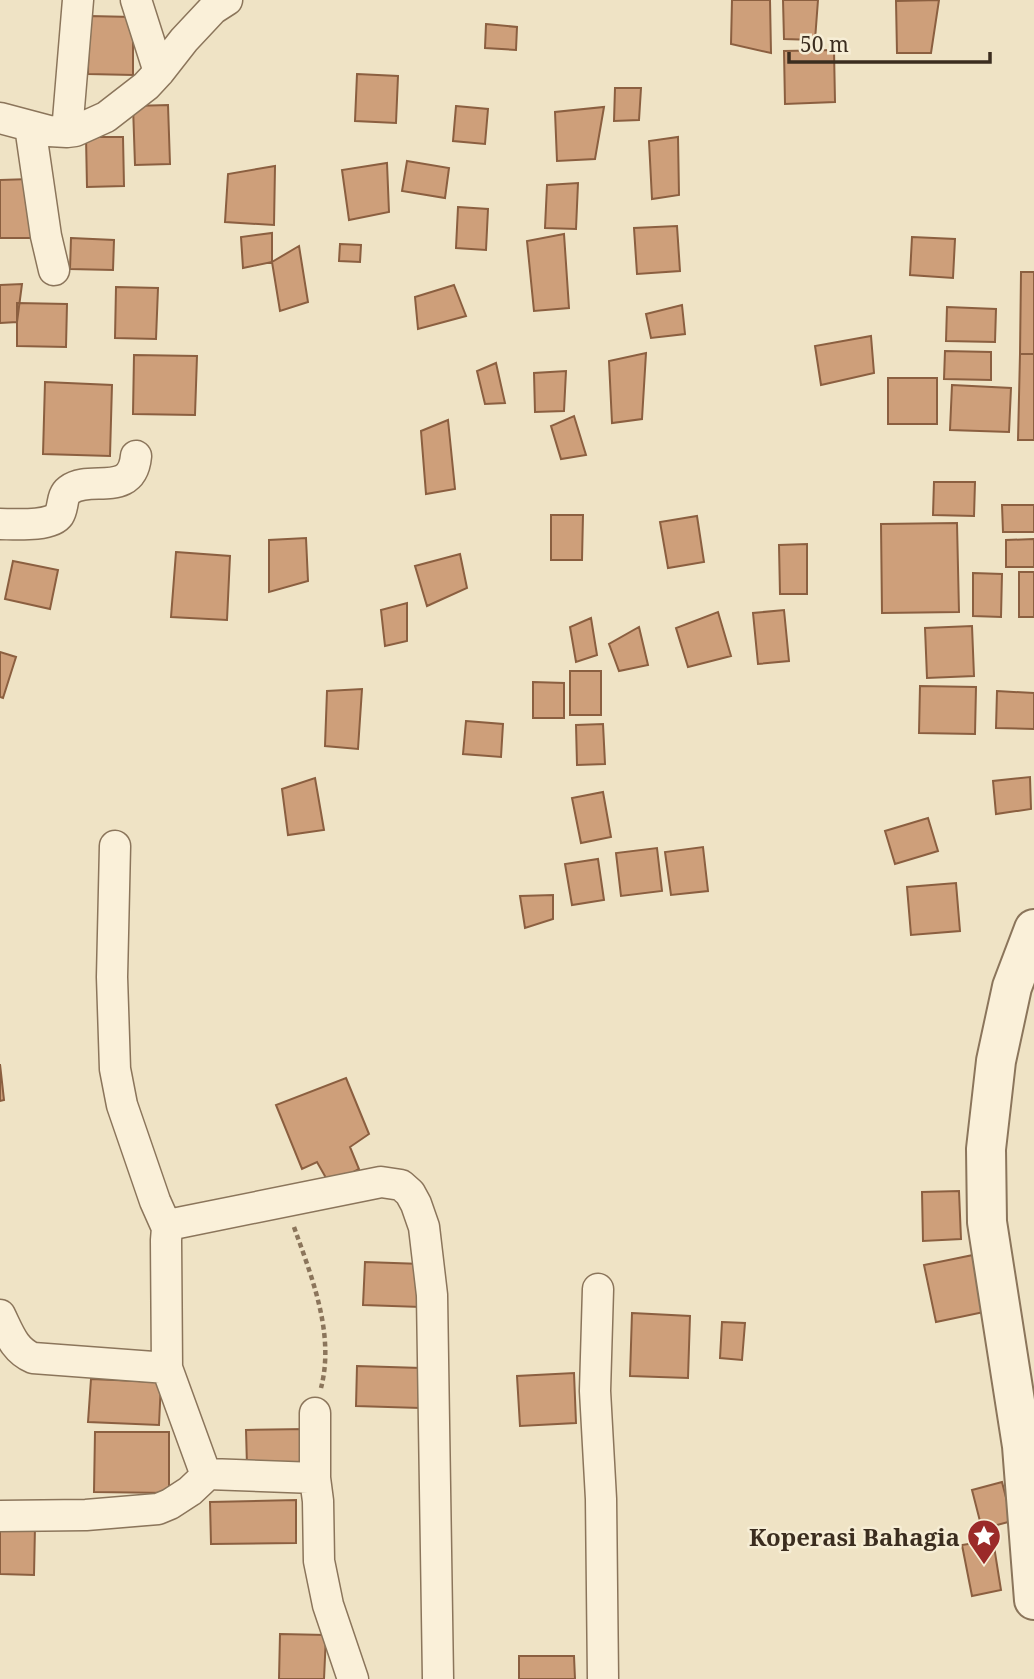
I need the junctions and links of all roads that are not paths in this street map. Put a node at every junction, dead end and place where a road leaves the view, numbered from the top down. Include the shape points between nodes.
1 (78, 0) edge
2 (136, 0) edge
3 (227, 0) edge
4 (159, 72) junction
5 (0, 118) edge
6 (30, 127) junction
7 (67, 132) junction
8 (54, 270) dead end
9 (136, 456) dead end
10 (0, 524) edge
11 (114, 846) dead end
12 (1034, 929) edge
13 (167, 1228) junction
14 (598, 1289) dead end
15 (0, 1315) edge
16 (167, 1368) junction
17 (315, 1413) road end
18 (208, 1474) junction
19 (315, 1478) junction
20 (0, 1516) edge
21 (1034, 1600) edge
22 (353, 1679) edge
23 (438, 1679) edge
24 (603, 1679) edge

1 - 7 street
2 - 4 street
3 - 4 street via 213,9
4 - 7 street via 106,117
5 - 6 street
6 - 7 street
6 - 8 street
9 - 10 street via 126,478 68,491 55,519
11 - 13 street via 115,1069 122,1105
12 - 21 street via 1012,987 996,1061 986,1194 1022,1446
13 - 16 street
13 - 23 street via 381,1182 401,1185 410,1193 424,1227 432,1295
14 - 24 street
15 - 16 street via 15,1344 33,1358
16 - 18 street
17 - 19 street
18 - 19 street
18 - 20 street via 190,1491 158,1509
19 - 22 street via 319,1561 328,1605

